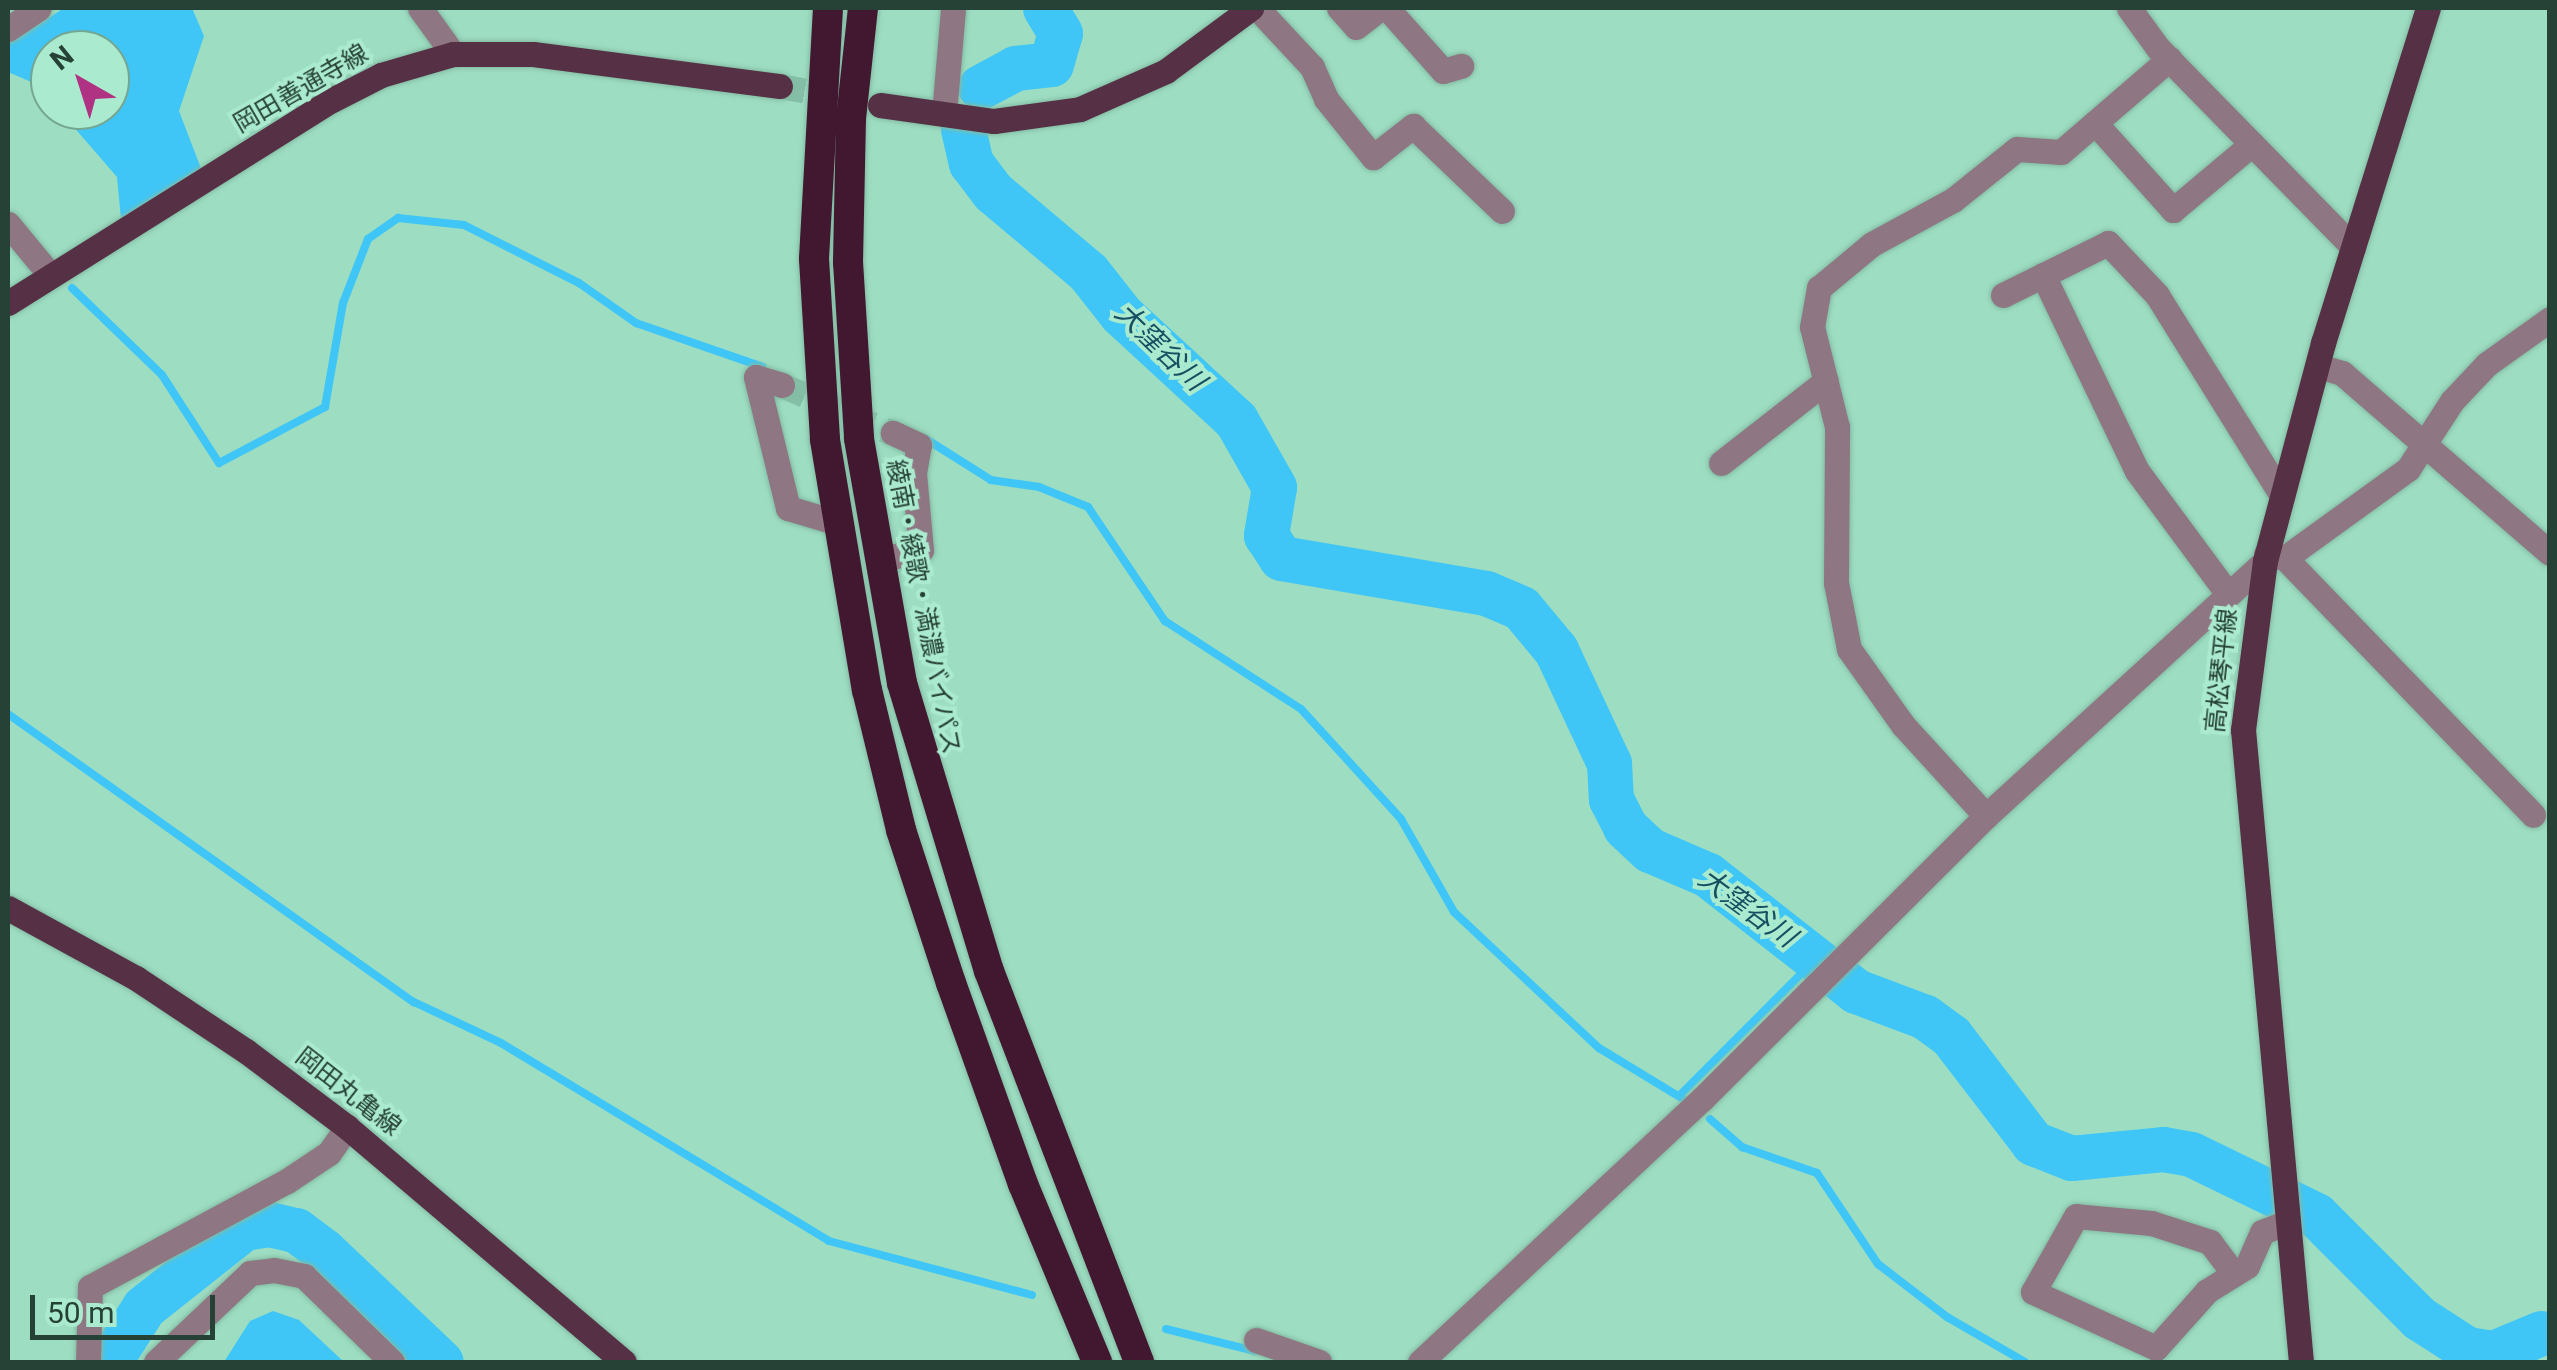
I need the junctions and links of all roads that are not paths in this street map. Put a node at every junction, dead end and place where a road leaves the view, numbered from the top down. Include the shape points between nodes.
1 (39, 8) edge
2 (420, 8) edge
3 (828, 8) edge
4 (863, 8) edge
5 (952, 8) edge
6 (1254, 8) edge
7 (1339, 8) edge
8 (1383, 8) edge
9 (2129, 8) edge
10 (2428, 8) edge
11 (8, 28) edge
12 (453, 54) junction
13 (2169, 59) junction
14 (1460, 66) dead end
15 (780, 86) tunnel mouth
16 (880, 105) dead end
17 (944, 114) junction
18 (2095, 123) junction
19 (2252, 144) junction
20 (1502, 212) dead end
21 (8, 224) edge
22 (2354, 248) junction
23 (2043, 275) junction
24 (51, 276) junction
25 (2003, 294) dead end
26 (8, 303) edge
27 (2550, 320) edge
28 (2318, 366) junction
29 (1826, 381) junction
30 (782, 385) dead end
31 (893, 434) tunnel mouth
32 (2424, 440) junction
33 (1722, 464) dead end
34 (2282, 496) junction
35 (835, 522) junction
36 (2550, 553) edge
37 (2272, 558) junction
38 (879, 560) junction
39 (2228, 594) junction
40 (2533, 815) dead end
41 (1986, 816) junction
42 (8, 908) edge
43 (347, 1127) junction
44 (2284, 1218) junction
45 (2234, 1274) junction
46 (202, 1321) junction
47 (1256, 1340) dead end
48 (88, 1362) edge
49 (156, 1362) edge
50 (184, 1362) edge
51 (392, 1362) edge
52 (624, 1362) edge
53 (1097, 1362) edge
54 (1139, 1362) edge
55 (1319, 1362) edge
56 (1420, 1362) edge
57 (2301, 1362) edge

1 - 11 street
2 - 12 street
3 - 35 highway via 814,259
4 - 38 highway, 綾南・綾歌・満濃バイパス via 851,118 848,262 859,439
5 - 17 street
6 - 17 main road via 1120,95 994,122
6 - 20 street via 1312,68 1326,99 1373,158 1413,126
7 - 8 street via 1356,27
8 - 14 street via 1443,71
9 - 13 street
10 - 22 main road, 高松琴平線
12 - 15 main road, 岡田善通寺線 via 533,54
12 - 24 main road, 岡田善通寺線 via 381,75 332,100
13 - 18 street
13 - 19 street
16 - 17 main road
18 - 19 street via 2173,210
18 - 29 street via 2062,152 2017,150 1953,200 1872,244 1820,288 1812,327
19 - 22 street
21 - 24 street
22 - 28 main road, 高松琴平線
23 - 25 street
23 - 34 street via 2108,243 2157,296
23 - 39 street via 2137,471
24 - 26 main road, 岡田善通寺線
27 - 32 street via 2487,364
28 - 32 street via 2342,373
28 - 34 main road, 高松琴平線
29 - 33 street
29 - 41 street via 1837,427 1836,584 1850,649 1904,725
30 - 35 street via 756,377 788,508
31 - 38 street via 919,444 914,473 921,550
32 - 36 street
32 - 37 street via 2408,469
34 - 37 main road, 高松琴平線
35 - 53 highway via 901,830 1022,1184
37 - 39 street
37 - 40 street
37 - 44 main road, 高松琴平線 via 2243,730
38 - 54 highway, 綾南・綾歌・満濃バイパス via 936,813 1059,1163
39 - 41 street
41 - 56 street via 1702,1099
42 - 43 main road, 岡田丸亀線 via 136,978
43 - 48 street via 329,1154 287,1181 90,1287
43 - 52 main road, 岡田丸亀線
44 - 45 street via 2262,1232 2247,1266
44 - 57 main road, 高松琴平線
45 - 45 street via 2207,1290 2156,1348 2033,1292 2076,1216 2151,1222 2210,1242
46 - 49 street
46 - 50 street via 204,1330
46 - 51 street via 250,1273 304,1276
47 - 55 street

